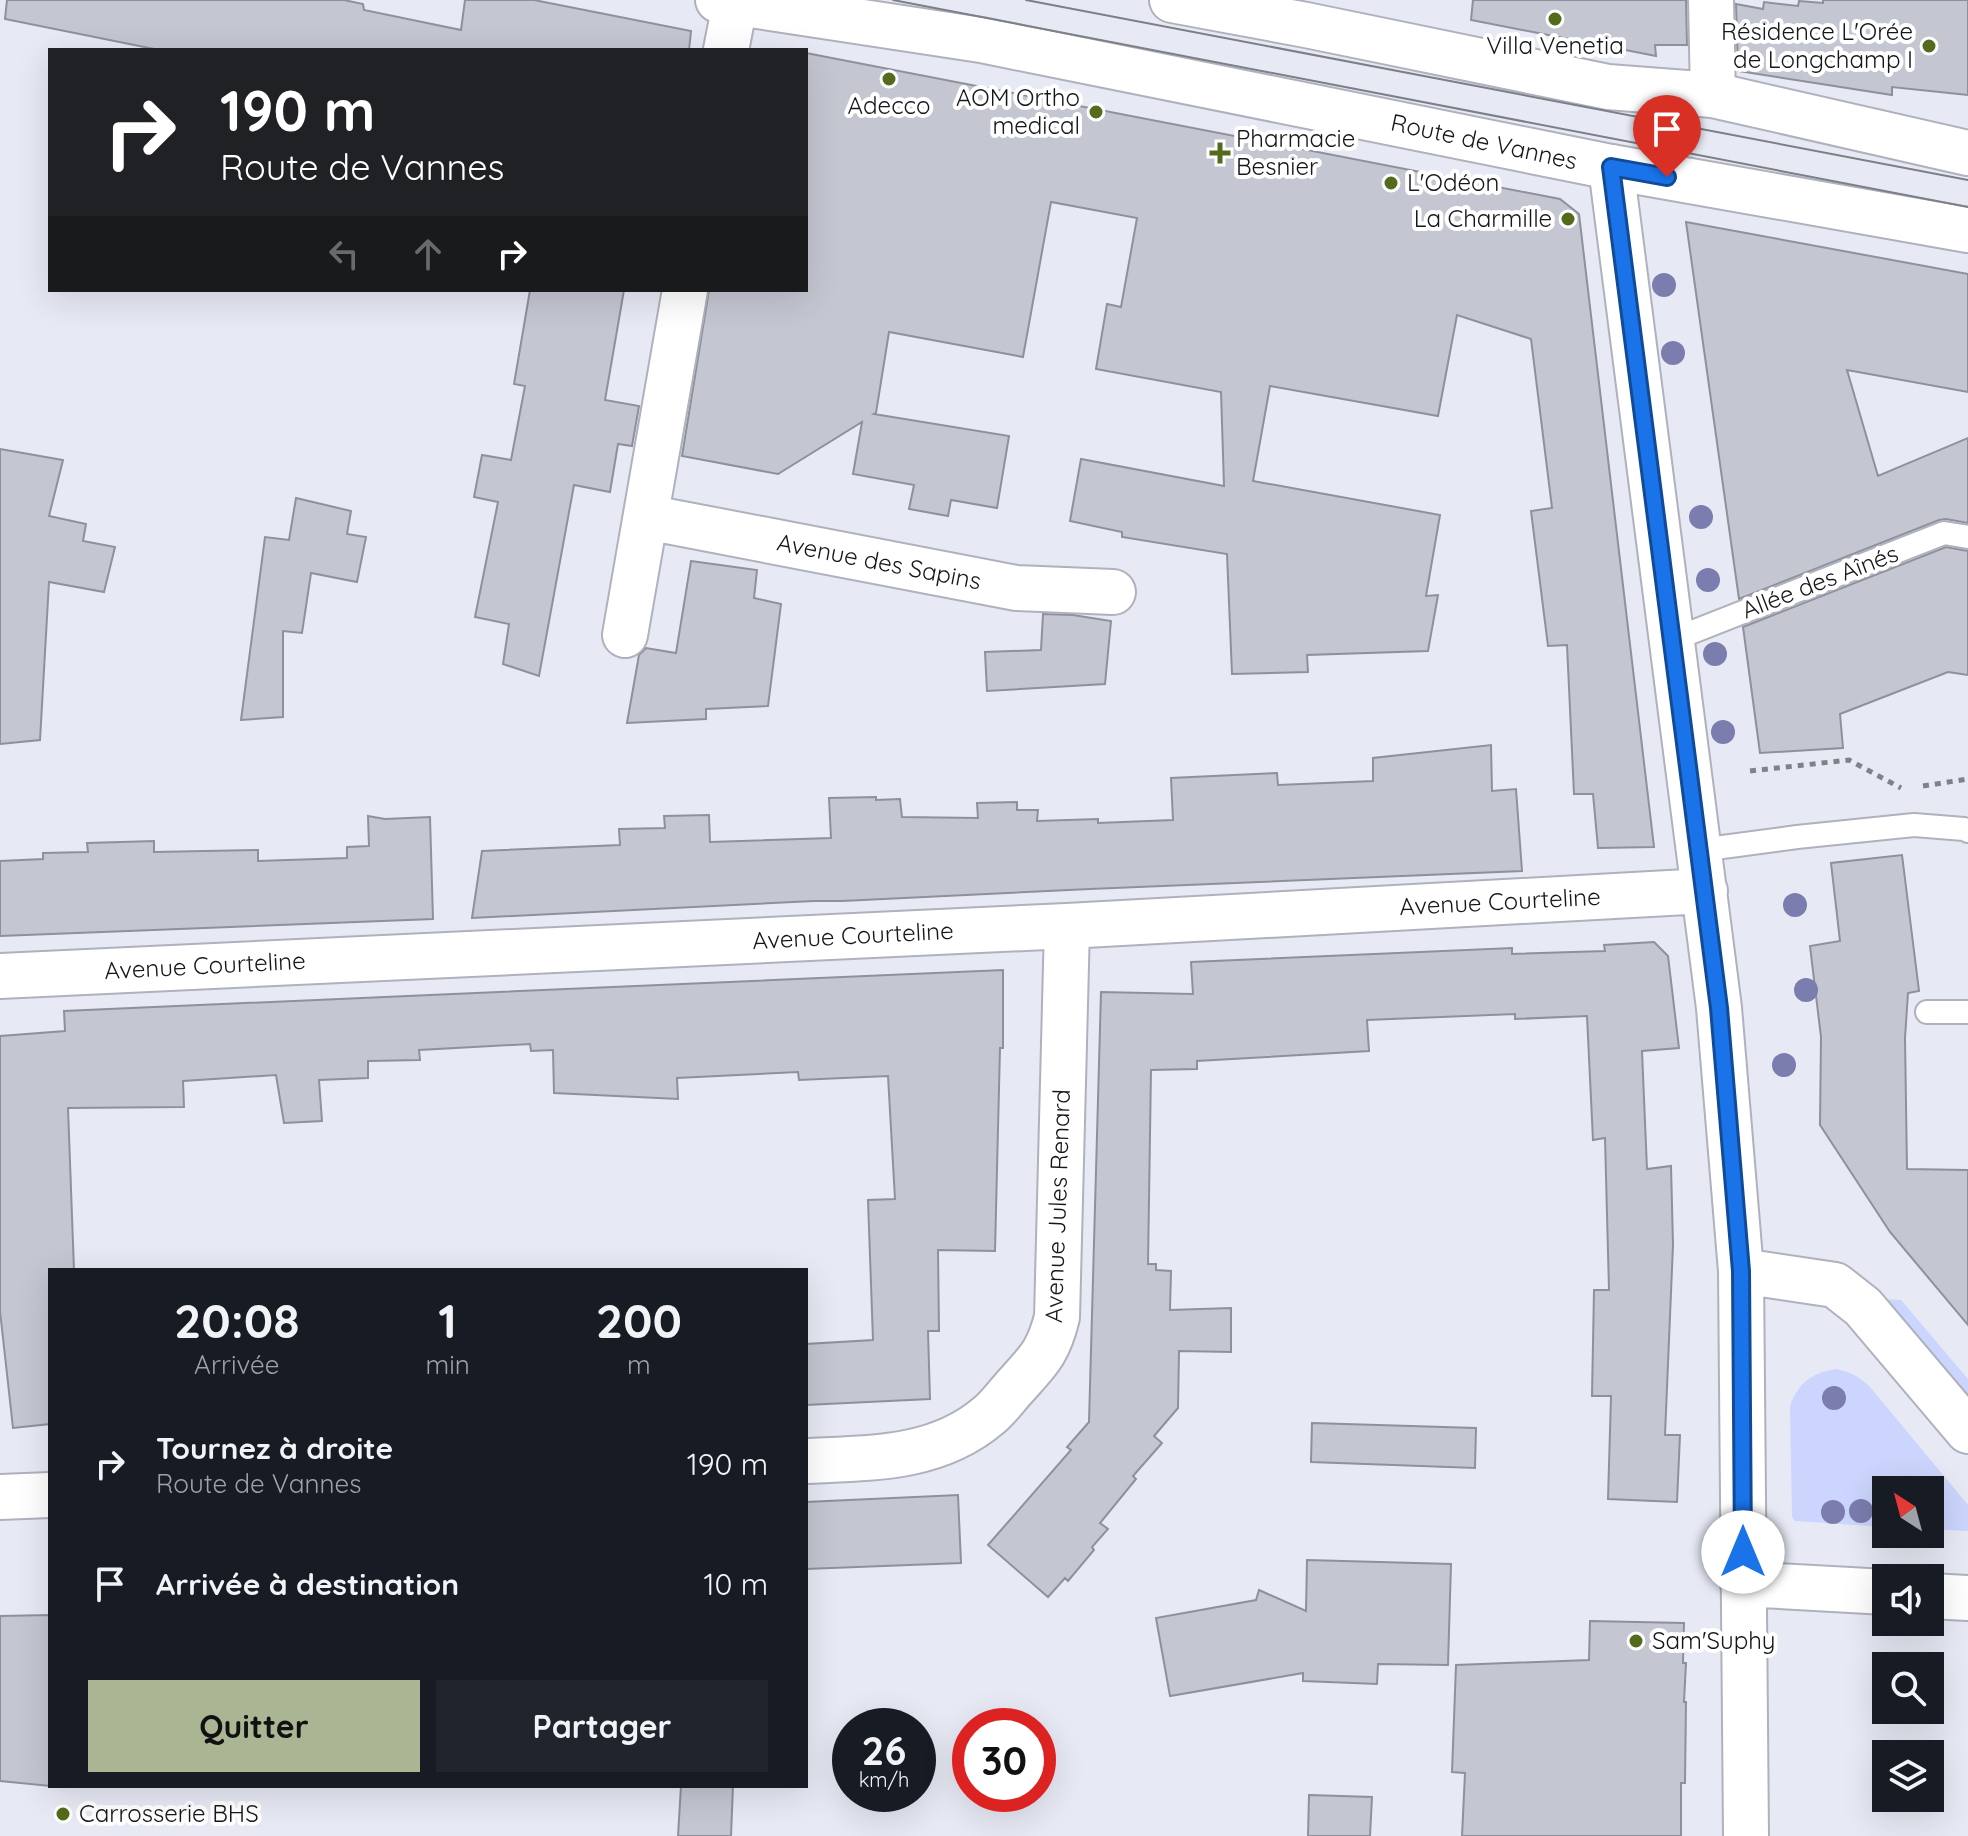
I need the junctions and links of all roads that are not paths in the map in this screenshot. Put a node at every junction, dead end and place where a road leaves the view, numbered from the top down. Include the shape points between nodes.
1 (1172, 0) edge
2 (1711, 0) edge
3 (726, 2) edge
4 (726, 48) edge
5 (1713, 95) junction
6 (1968, 153) edge
7 (1611, 167) junction
8 (1968, 230) edge
9 (685, 292) edge
10 (646, 517) junction
11 (1968, 537) edge
12 (1113, 592) dead end
13 (625, 635) dead end
14 (1672, 640) junction
15 (1968, 831) edge
16 (1702, 870) junction
17 (1067, 926) junction
18 (0, 976) edge
19 (1927, 1012) dead end
20 (1968, 1012) edge
21 (1741, 1271) junction
22 (1968, 1431) edge
23 (808, 1461) edge
24 (48, 1495) edge
25 (0, 1497) edge
26 (1743, 1584) junction
27 (1872, 1591) edge
28 (1944, 1597) edge
29 (1968, 1598) edge
30 (1746, 1836) edge

1 - 5 street via 1608,87
2 - 5 street
3 - 4 street
3 - 7 street, Route de Vannes via 981,40
5 - 6 street
7 - 8 street, Route de Vannes
7 - 14 street
9 - 10 street
10 - 12 street, Avenue des Sapins via 1016,588
10 - 13 street
11 - 14 lane, Allée des Aînés via 1944,533
14 - 16 street
15 - 16 lane via 1914,825 1797,837
16 - 17 street, Avenue Courteline
16 - 21 street
17 - 18 street, Avenue Courteline
17 - 23 street, Avenue Jules Renard via 1057,1317 1051,1339 1041,1358 989,1416 962,1434 897,1456
19 - 20 lane
21 - 22 street via 1835,1285 1863,1307
21 - 26 street
24 - 25 street
26 - 27 street
26 - 30 street
28 - 29 street

